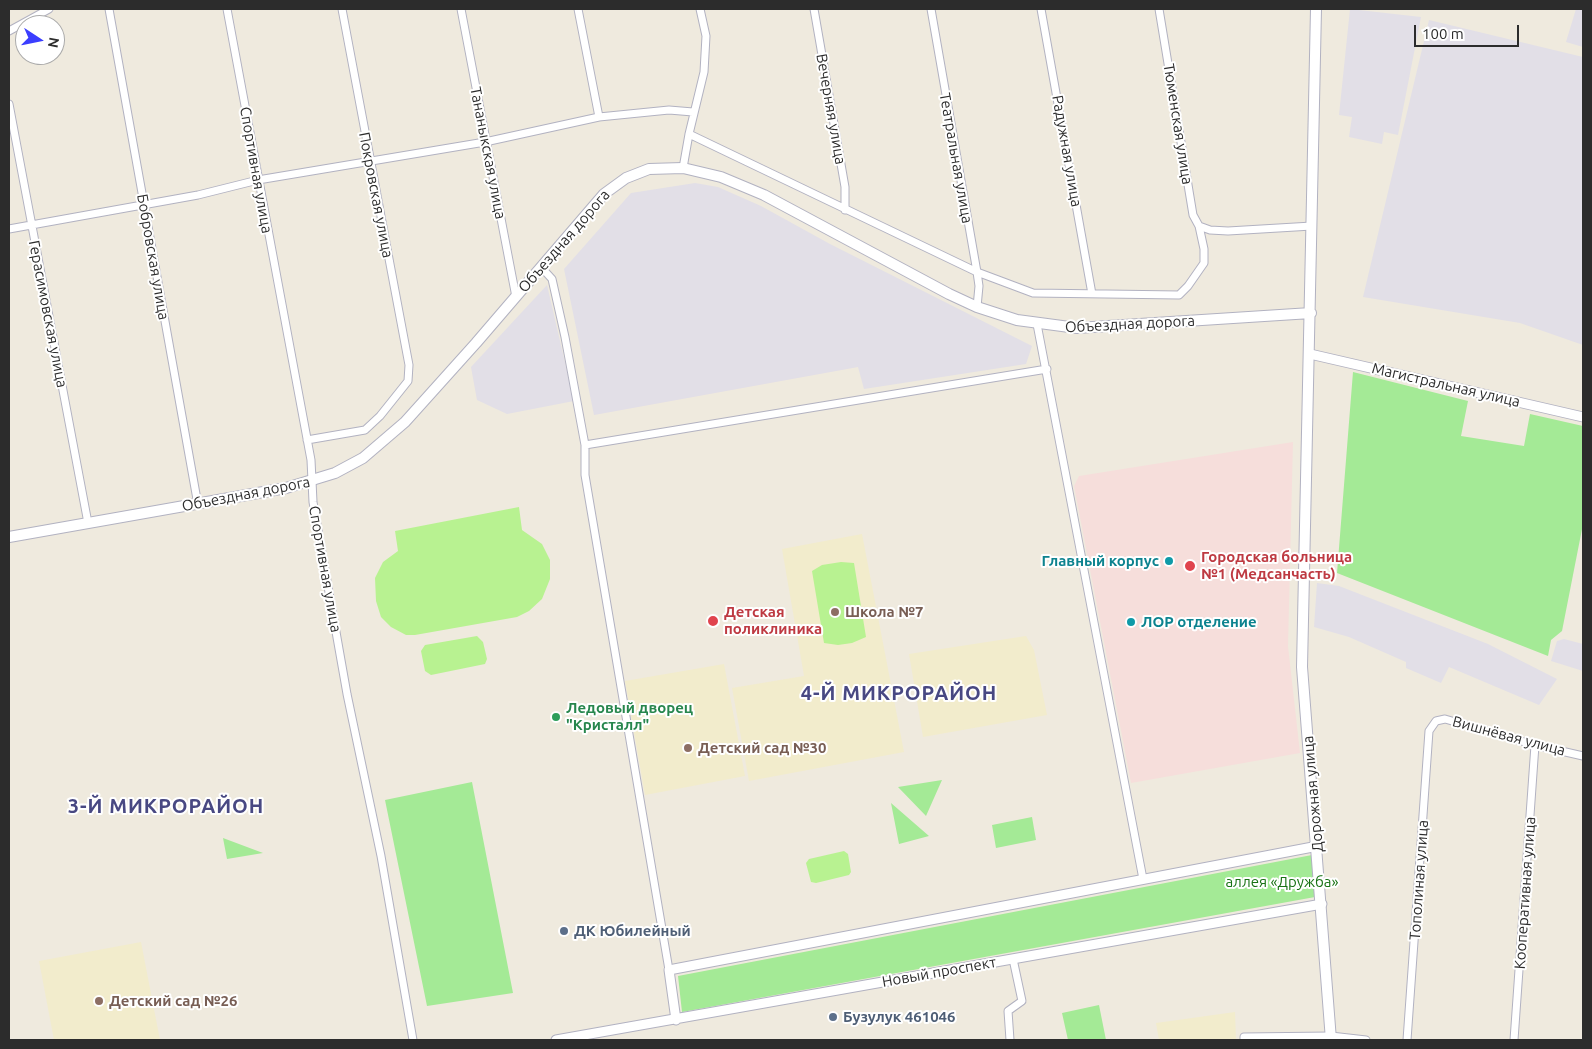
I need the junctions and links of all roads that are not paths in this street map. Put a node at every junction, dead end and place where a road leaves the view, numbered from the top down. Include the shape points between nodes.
1 (49, 9) edge
2 (109, 9) edge
3 (227, 9) edge
4 (342, 9) edge
5 (461, 9) edge
6 (578, 9) edge
7 (700, 9) edge
8 (814, 9) edge
9 (931, 9) edge
10 (1042, 9) edge
11 (1159, 9) edge
12 (1316, 9) edge
13 (9, 31) edge
14 (9, 104) edge
15 (693, 112) junction
16 (599, 117) junction
17 (688, 134) junction
18 (485, 142) junction
19 (369, 161) junction
20 (683, 168) junction
21 (258, 180) junction
22 (144, 204) junction
23 (846, 210) junction
24 (31, 224) junction
25 (1199, 226) junction
26 (1312, 226) junction
27 (9, 229) edge
28 (542, 267) junction
29 (977, 272) junction
30 (1092, 294) junction
31 (516, 297) junction
32 (977, 307) junction
33 (1311, 312) junction
34 (1037, 324) junction
35 (1310, 354) junction
36 (1047, 369) junction
37 (1583, 417) edge
38 (307, 440) junction
39 (585, 445) junction
40 (312, 482) junction
41 (198, 505) junction
42 (88, 523) junction
43 (9, 537) edge
44 (1436, 721) joint
45 (1535, 745) junction
46 (1583, 756) edge
47 (1318, 846) junction
48 (1142, 879) junction
49 (1322, 904) junction
50 (1013, 959) junction
51 (669, 970) junction
52 (676, 1020) junction
53 (592, 1037) edge
54 (1331, 1038) edge
55 (1244, 1039) edge
56 (413, 1040) edge
57 (556, 1040) edge
58 (1010, 1040) edge
59 (1366, 1040) edge
60 (1407, 1040) edge
61 (1514, 1040) edge

1 - 13 street
2 - 22 street, Бобровская улица
3 - 21 street, Спортивная улица
4 - 19 street, Покровская улица
5 - 18 street, Тананыкская улица
6 - 16 street
7 - 15 street via 706,36 704,72
8 - 23 street, Вечерняя улица via 845,187
9 - 29 street, Театральная улица
10 - 30 street, Радужная улица
11 - 25 street, Тюменская улица via 1193,215
12 - 26 main road, Дорожная улица
14 - 24 street, Герасимовская улица
15 - 16 street via 669,110
15 - 17 street
16 - 18 street
17 - 20 street
17 - 23 street
18 - 19 street
18 - 31 street, Тананыкская улица
19 - 21 street
19 - 38 street, Покровская улица via 408,365 408,381 366,430
20 - 28 main road, Объездная дорога via 649,169 616,184 587,212
20 - 32 main road, Объездная дорога via 721,177 764,195
21 - 22 street
21 - 38 street, Спортивная улица
22 - 24 street
22 - 41 street, Бобровская улица
23 - 29 street
24 - 27 street
24 - 42 street, Герасимовская улица
25 - 26 street via 1210,230
25 - 30 street, Тюменская улица via 1204,263 1179,295
26 - 33 main road, Дорожная улица
28 - 31 main road, Объездная дорога
28 - 39 street via 556,290
29 - 30 street via 1033,293
29 - 32 street, Театральная улица
31 - 40 main road, Объездная дорога via 392,436 351,466
32 - 34 main road, Объездная дорога
33 - 34 main road, Объездная дорога via 1103,328
33 - 35 main road, Дорожная улица
34 - 36 street
35 - 37 street, Магистральная улица
35 - 47 main road, Дорожная улица via 1302,667
36 - 39 street
36 - 48 street
38 - 40 street, Спортивная улица
39 - 51 street via 585,474
40 - 41 main road, Объездная дорога
40 - 56 street, Спортивная улица via 348,700 381,856
41 - 42 main road, Объездная дорога
42 - 43 main road, Объездная дорога
44 - 45 street, Вишнёвая улица via 1446,719
44 - 60 street, Тополиная улица via 1429,731
45 - 46 street, Вишнёвая улица
45 - 61 street, Кооперативная улица
47 - 48 street
47 - 49 main road, Дорожная улица
48 - 51 street
49 - 50 street, Новый проспект
49 - 54 main road, Дорожная улица
50 - 52 street, Новый проспект
50 - 58 street via 1022,1001 1008,1011
51 - 52 street
52 - 53 street, Новый проспект
53 - 57 street, Новый проспект
54 - 55 street
54 - 59 street

